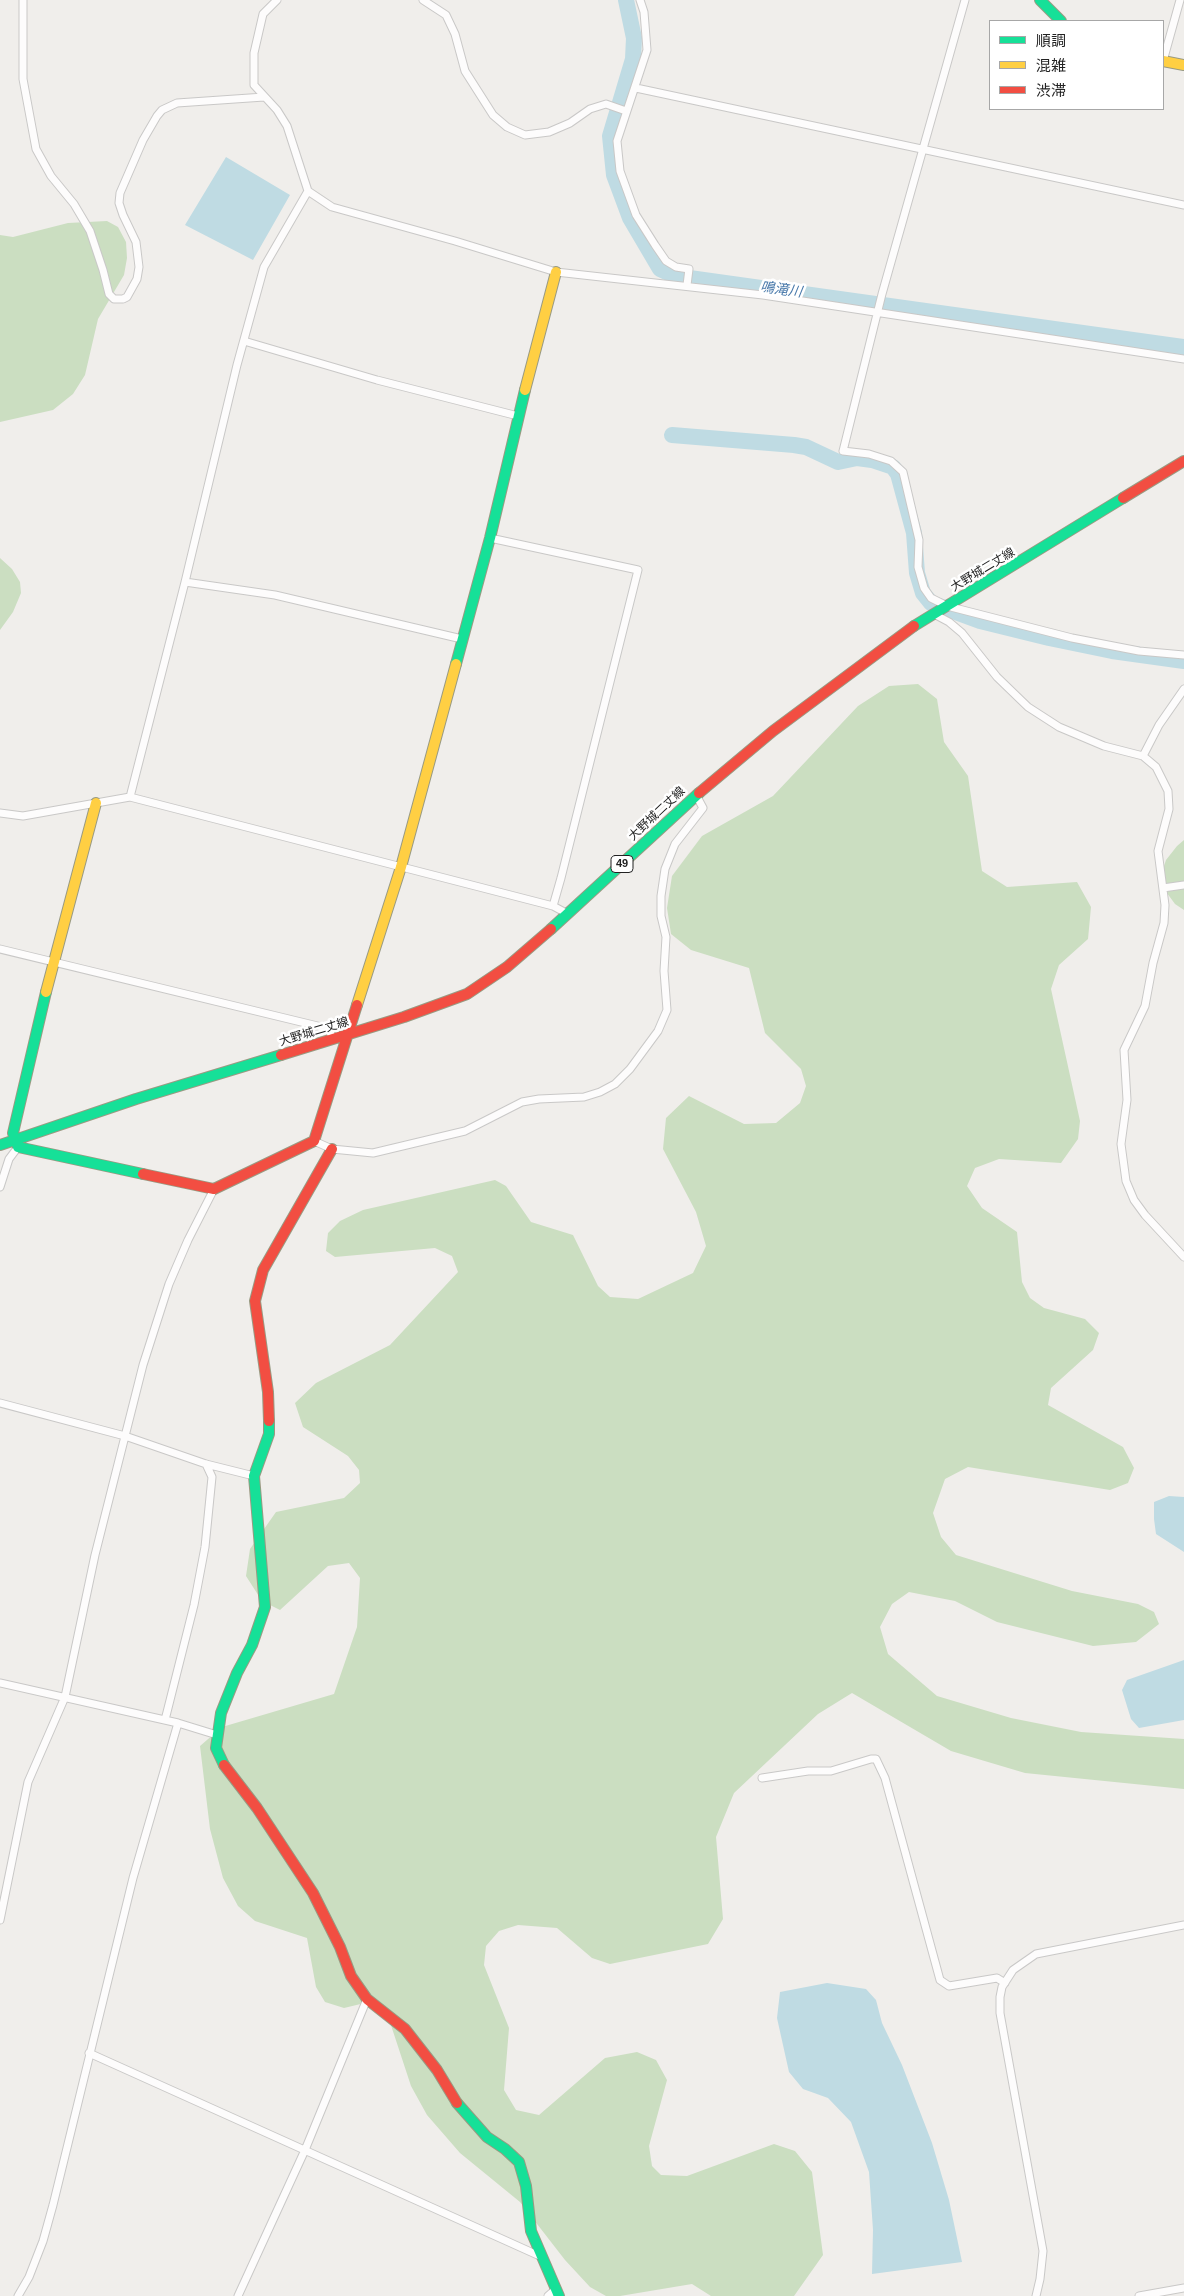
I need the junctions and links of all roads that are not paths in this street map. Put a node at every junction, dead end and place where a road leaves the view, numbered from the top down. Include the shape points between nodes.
1 (22, 0) edge
2 (277, 0) edge
3 (423, 0) edge
4 (640, 0) edge
5 (965, 0) edge
6 (1040, 0) edge
7 (1180, 0) edge
8 (1060, 20) edge
9 (1164, 57) edge
10 (1164, 61) edge
11 (1184, 65) edge
12 (636, 88) junction
13 (264, 97) junction
14 (626, 111) junction
15 (924, 149) junction
16 (308, 191) junction
17 (1184, 205) edge
18 (556, 272) junction
19 (687, 286) junction
20 (878, 313) junction
21 (244, 341) junction
22 (1184, 359) edge
23 (518, 416) junction
24 (1184, 462) edge
25 (490, 538) junction
26 (185, 582) junction
27 (947, 606) junction
28 (934, 614) junction
29 (462, 639) junction
30 (1184, 655) edge
31 (1184, 689) edge
32 (1143, 756) junction
33 (696, 795) junction
34 (130, 797) junction
35 (96, 803) junction
36 (0, 813) edge
37 (402, 867) junction
38 (1184, 885) edge
39 (1163, 888) junction
40 (553, 906) junction
41 (568, 914) junction
42 (0, 949) edge
43 (54, 963) junction
44 (349, 1034) junction
45 (332, 1040) junction
46 (314, 1142) junction
47 (17, 1143) junction
48 (0, 1145) edge
49 (332, 1149) junction
50 (0, 1187) edge
51 (214, 1189) junction
52 (1184, 1257) edge
53 (0, 1403) edge
54 (125, 1436) junction
55 (206, 1464) junction
56 (254, 1476) junction
57 (0, 1683) edge
58 (65, 1697) junction
59 (165, 1720) junction
60 (178, 1723) junction
61 (217, 1735) junction
62 (762, 1778) dead end
63 (0, 1920) edge
64 (1184, 1925) edge
65 (1005, 1983) junction
66 (367, 1999) junction
67 (89, 2053) junction
68 (304, 2150) junction
69 (542, 2257) junction
70 (1184, 2288) edge
71 (554, 2294) edge
72 (18, 2296) edge
73 (238, 2296) edge
74 (1036, 2296) edge
75 (1139, 2296) edge

1 - 13 street via 24,79 36,149 90,230 109,294 114,299 126,297 137,279 139,267 136,242 119,204 120,193 143,140 162,110 177,103
2 - 13 street via 263,14 254,53 254,85
3 - 14 street via 446,16 456,34 466,71 493,115 507,128 525,135 549,132 590,109 606,104
4 - 12 street via 647,50
5 - 15 street
6 - 8 street
7 - 9 street
10 - 11 street
12 - 14 street
12 - 15 street
13 - 16 street via 278,110 287,126
14 - 19 street via 617,148 625,188 636,215 666,261 688,270
15 - 17 street
15 - 20 street
16 - 18 street via 339,209
16 - 21 street via 264,267
18 - 19 street
18 - 23 street
19 - 20 street
20 - 22 street
20 - 27 street via 843,451 892,461 903,472 918,531 918,567 924,588 931,598
21 - 23 street via 377,380
21 - 26 street
23 - 25 street
24 - 27 street, 大野城二丈線 / 49
25 - 29 street
25 - 40 street via 638,570
26 - 29 street via 275,595
26 - 34 street
27 - 28 street, 大野城二丈線 / 49
27 - 30 street via 1072,638 1139,651
28 - 32 street via 962,633 997,677 1028,707 1072,733 1104,746
28 - 33 street, 大野城二丈線 / 49 via 773,731
29 - 37 street
31 - 32 street via 1159,725
32 - 39 street via 1156,767 1170,798 1158,851
33 - 41 street, 大野城二丈線 / 49
33 - 49 street via 703,808 675,844 665,869 661,896 666,936 667,1010 658,1031 615,1084 584,1096 522,1102 464,1131 373,1153
34 - 35 street
34 - 37 street
35 - 36 street via 23,816
35 - 43 street
37 - 40 street
37 - 44 street
38 - 39 street
39 - 52 street via 1164,923 1148,995 1124,1050 1127,1100 1121,1144 1126,1181 1134,1200
40 - 41 street
41 - 44 street, 大野城二丈線 / 49 via 506,967 467,994
42 - 43 street
43 - 45 street via 330,1029
43 - 47 street via 13,1133
44 - 45 street, 大野城二丈線 / 49
44 - 46 street
45 - 47 street, 大野城二丈線 / 49 via 136,1099
46 - 49 street
46 - 51 street
47 - 48 street, 大野城二丈線 / 49
47 - 50 street
47 - 51 street
49 - 56 street via 263,1270 259,1284 256,1301 268,1392 269,1434
51 - 54 street via 169,1284
53 - 54 street
54 - 55 street
54 - 58 street via 95,1555
55 - 56 street
55 - 59 street via 212,1477 206,1547
56 - 61 street via 265,1608 252,1645 226,1698
57 - 58 street
58 - 59 street
58 - 63 street via 28,1782
59 - 60 street
60 - 61 street
60 - 67 street via 133,1878
61 - 66 street via 216,1748 224,1765 313,1893 351,1976
62 - 65 street via 831,1771 876,1760 885,1778 940,1980 948,1986 997,1978
64 - 65 street via 1036,1954 1019,1965
65 - 74 street via 1000,1997 1000,2013 1043,2251
66 - 68 street
66 - 69 street via 405,2029 437,2070 462,2110 519,2162 526,2186 531,2231
67 - 68 street
67 - 72 street via 43,2240
68 - 69 street
68 - 73 street
69 - 71 street
70 - 75 street

